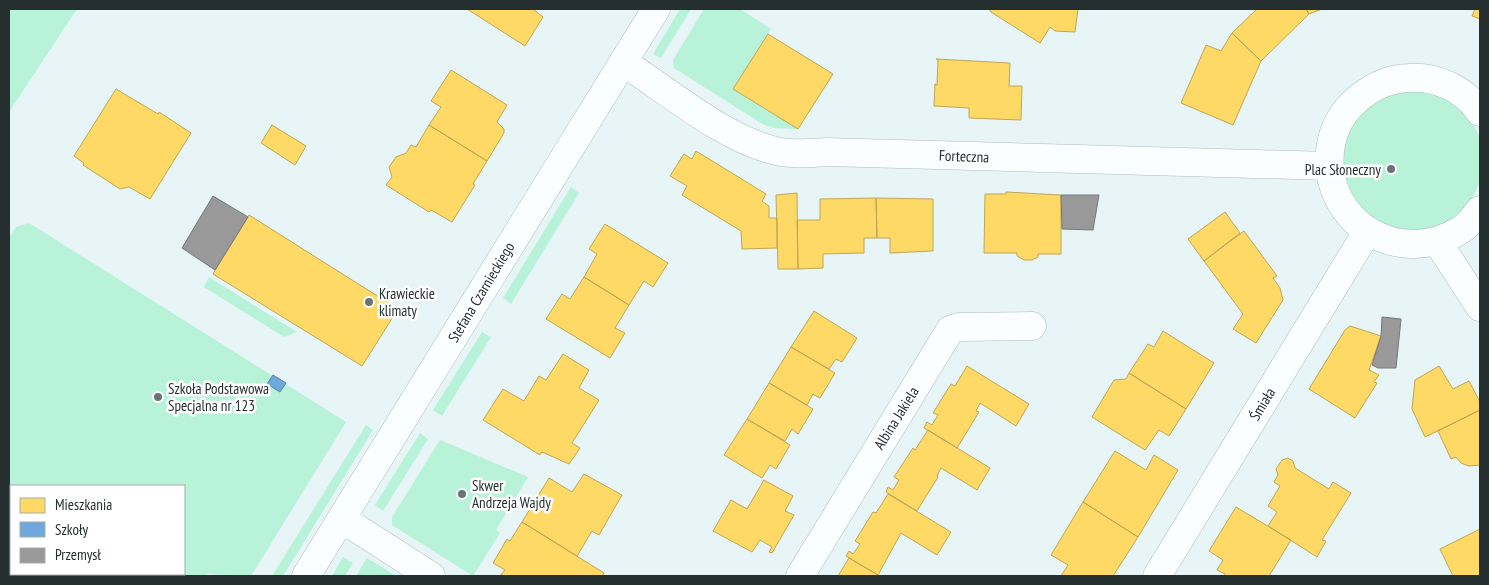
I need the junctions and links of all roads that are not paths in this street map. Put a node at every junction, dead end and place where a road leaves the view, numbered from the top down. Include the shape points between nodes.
1 (656, 9) edge
2 (623, 62) junction
3 (1480, 112) edge
4 (1329, 166) junction
5 (1480, 210) edge
6 (1367, 232) junction
7 (1436, 241) junction
8 (1480, 307) edge
9 (1032, 326) dead end
10 (342, 519) junction
11 (306, 576) edge
12 (431, 576) edge
13 (800, 576) edge
14 (1156, 576) edge

1 - 2 street, Stefana Czarnieckiego
2 - 4 street, Forteczna via 707,118 744,138 776,151 796,154 826,152
2 - 10 street, Stefana Czarnieckiego
3 - 4 street via 1473,101 1449,85 1421,77 1392,79 1365,91 1345,111 1332,137
4 - 6 street via 1334,190 1346,212
5 - 7 street via 1463,229
6 - 7 street via 1387,240 1412,244
6 - 14 street, Śmiała
7 - 8 street
9 - 13 street, Albina Jakiela via 959,327 950,330
10 - 11 street, Stefana Czarnieckiego
10 - 12 street

